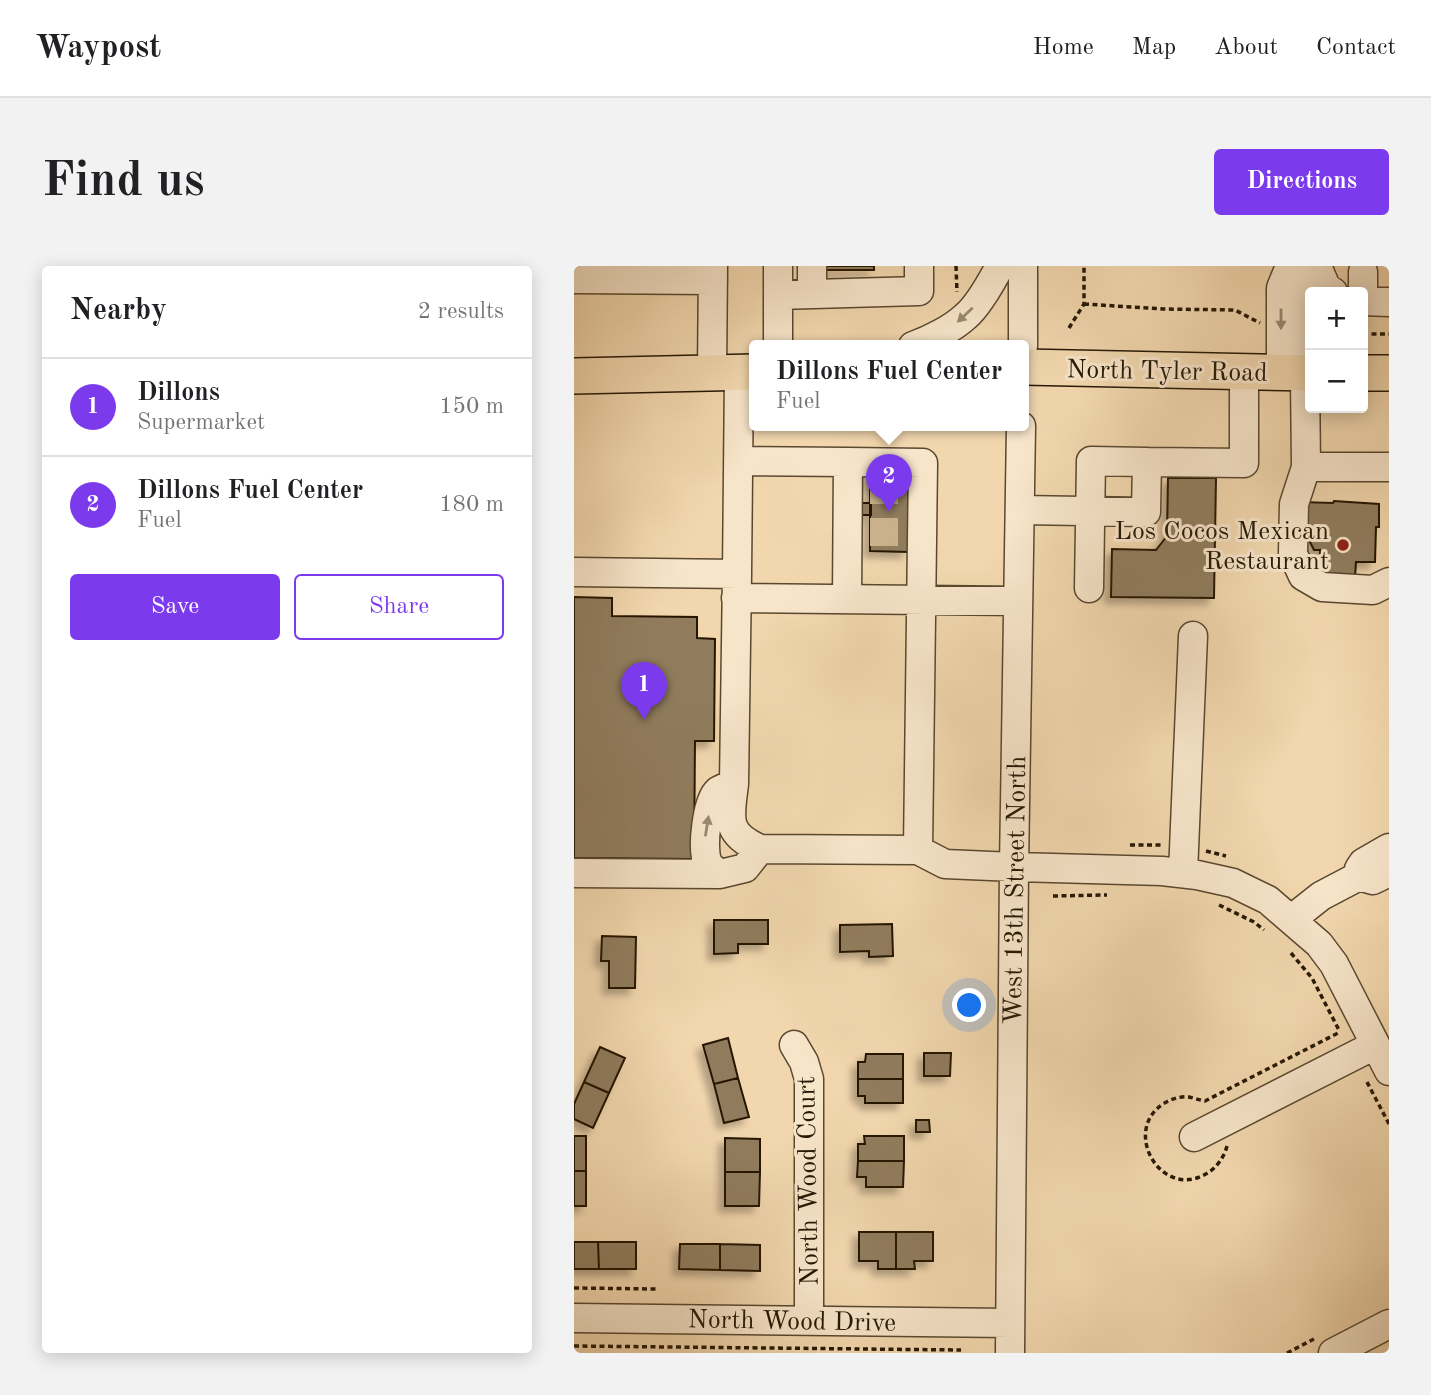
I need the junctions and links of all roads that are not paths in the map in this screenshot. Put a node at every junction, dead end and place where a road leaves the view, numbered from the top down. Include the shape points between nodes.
1 (778, 266) edge
2 (812, 266) edge
3 (919, 266) edge
4 (1000, 266) edge
5 (1023, 266) edge
6 (1291, 266) edge
7 (1317, 266) edge
8 (1363, 272) dead end
9 (713, 273) edge
10 (574, 279) edge
11 (1326, 287) edge
12 (1363, 287) edge
13 (812, 294) junction
14 (778, 295) junction
15 (1368, 301) edge
16 (1389, 302) edge
17 (778, 340) edge
18 (929, 340) edge
19 (1023, 340) edge
20 (1029, 367) edge
21 (735, 373) edge
22 (1244, 373) junction
23 (1299, 373) edge
24 (1368, 373) edge
25 (1389, 373) edge
26 (574, 376) edge
27 (1021, 431) edge
28 (738, 461) junction
29 (1147, 462) junction
30 (1306, 467) junction
31 (1389, 467) edge
32 (856, 481) junction
33 (1020, 510) junction
34 (1090, 511) junction
35 (574, 572) edge
36 (1389, 582) edge
37 (737, 586) junction
38 (1089, 588) dead end
39 (847, 599) junction
40 (921, 600) junction
41 (1018, 601) junction
42 (1194, 636) dead end
43 (734, 784) junction
44 (1389, 848) edge
45 (760, 849) junction
46 (918, 850) junction
47 (1014, 867) junction
48 (1389, 872) edge
49 (574, 873) edge
50 (1183, 873) junction
51 (720, 874) junction
52 (1359, 876) junction
53 (1282, 928) junction
54 (794, 1045) dead end
55 (1364, 1050) junction
56 (1389, 1071) edge
57 (1194, 1137) dead end
58 (574, 1318) edge
59 (809, 1320) junction
60 (1010, 1323) junction
61 (1389, 1324) edge
62 (1010, 1353) edge
63 (1333, 1353) edge

1 - 14 street
2 - 13 street
3 - 13 street via 919,291
4 -> 18 street via 967,316
5 - 19 street
6 - 23 street via 1304,290
6 -> 23 street via 1281,288 1281,323
7 - 11 street
8 - 12 street
9 - 10 street
9 - 21 street
13 - 14 street
14 - 17 street
15 - 16 street
20 - 22 main road, North Tyler Road
21 - 26 main road
21 - 28 street
22 - 23 main road, North Tyler Road
22 - 29 street via 1244,463
23 - 30 street
24 - 25 main road
27 - 33 street, West 13th Street North
28 - 32 street
28 - 37 street
29 - 34 street via 1146,512
29 - 34 street via 1091,461
30 - 31 street
30 - 36 street via 1294,504 1293,554 1303,576 1322,587 1373,590
32 - 39 street via 859,532
32 - 40 street via 923,463 915,490
33 - 34 street
33 - 41 street, West 13th Street North
34 - 38 street
35 - 37 street
37 - 39 street
37 - 43 street
39 - 40 street
40 - 41 street
40 - 46 street
41 - 47 street, West 13th Street North
42 - 50 street
43 - 45 street via 733,831
51 -> 43 street via 708,865 706,827 718,791
44 - 52 street via 1363,863
45 - 46 street
45 - 51 street via 745,869
46 - 47 street via 945,864
47 - 50 street
47 - 60 street, West 13th Street North
48 - 52 street via 1373,880
49 - 51 street
50 - 53 street via 1233,883 1268,900
52 - 53 street via 1321,896
53 - 55 street via 1319,944 1334,964
54 - 59 street, North Wood Court via 808,1079
55 - 56 street
55 - 57 street
58 - 59 street, North Wood Drive
59 - 60 street, North Wood Drive
60 - 62 street, West 13th Street North
61 - 63 street

